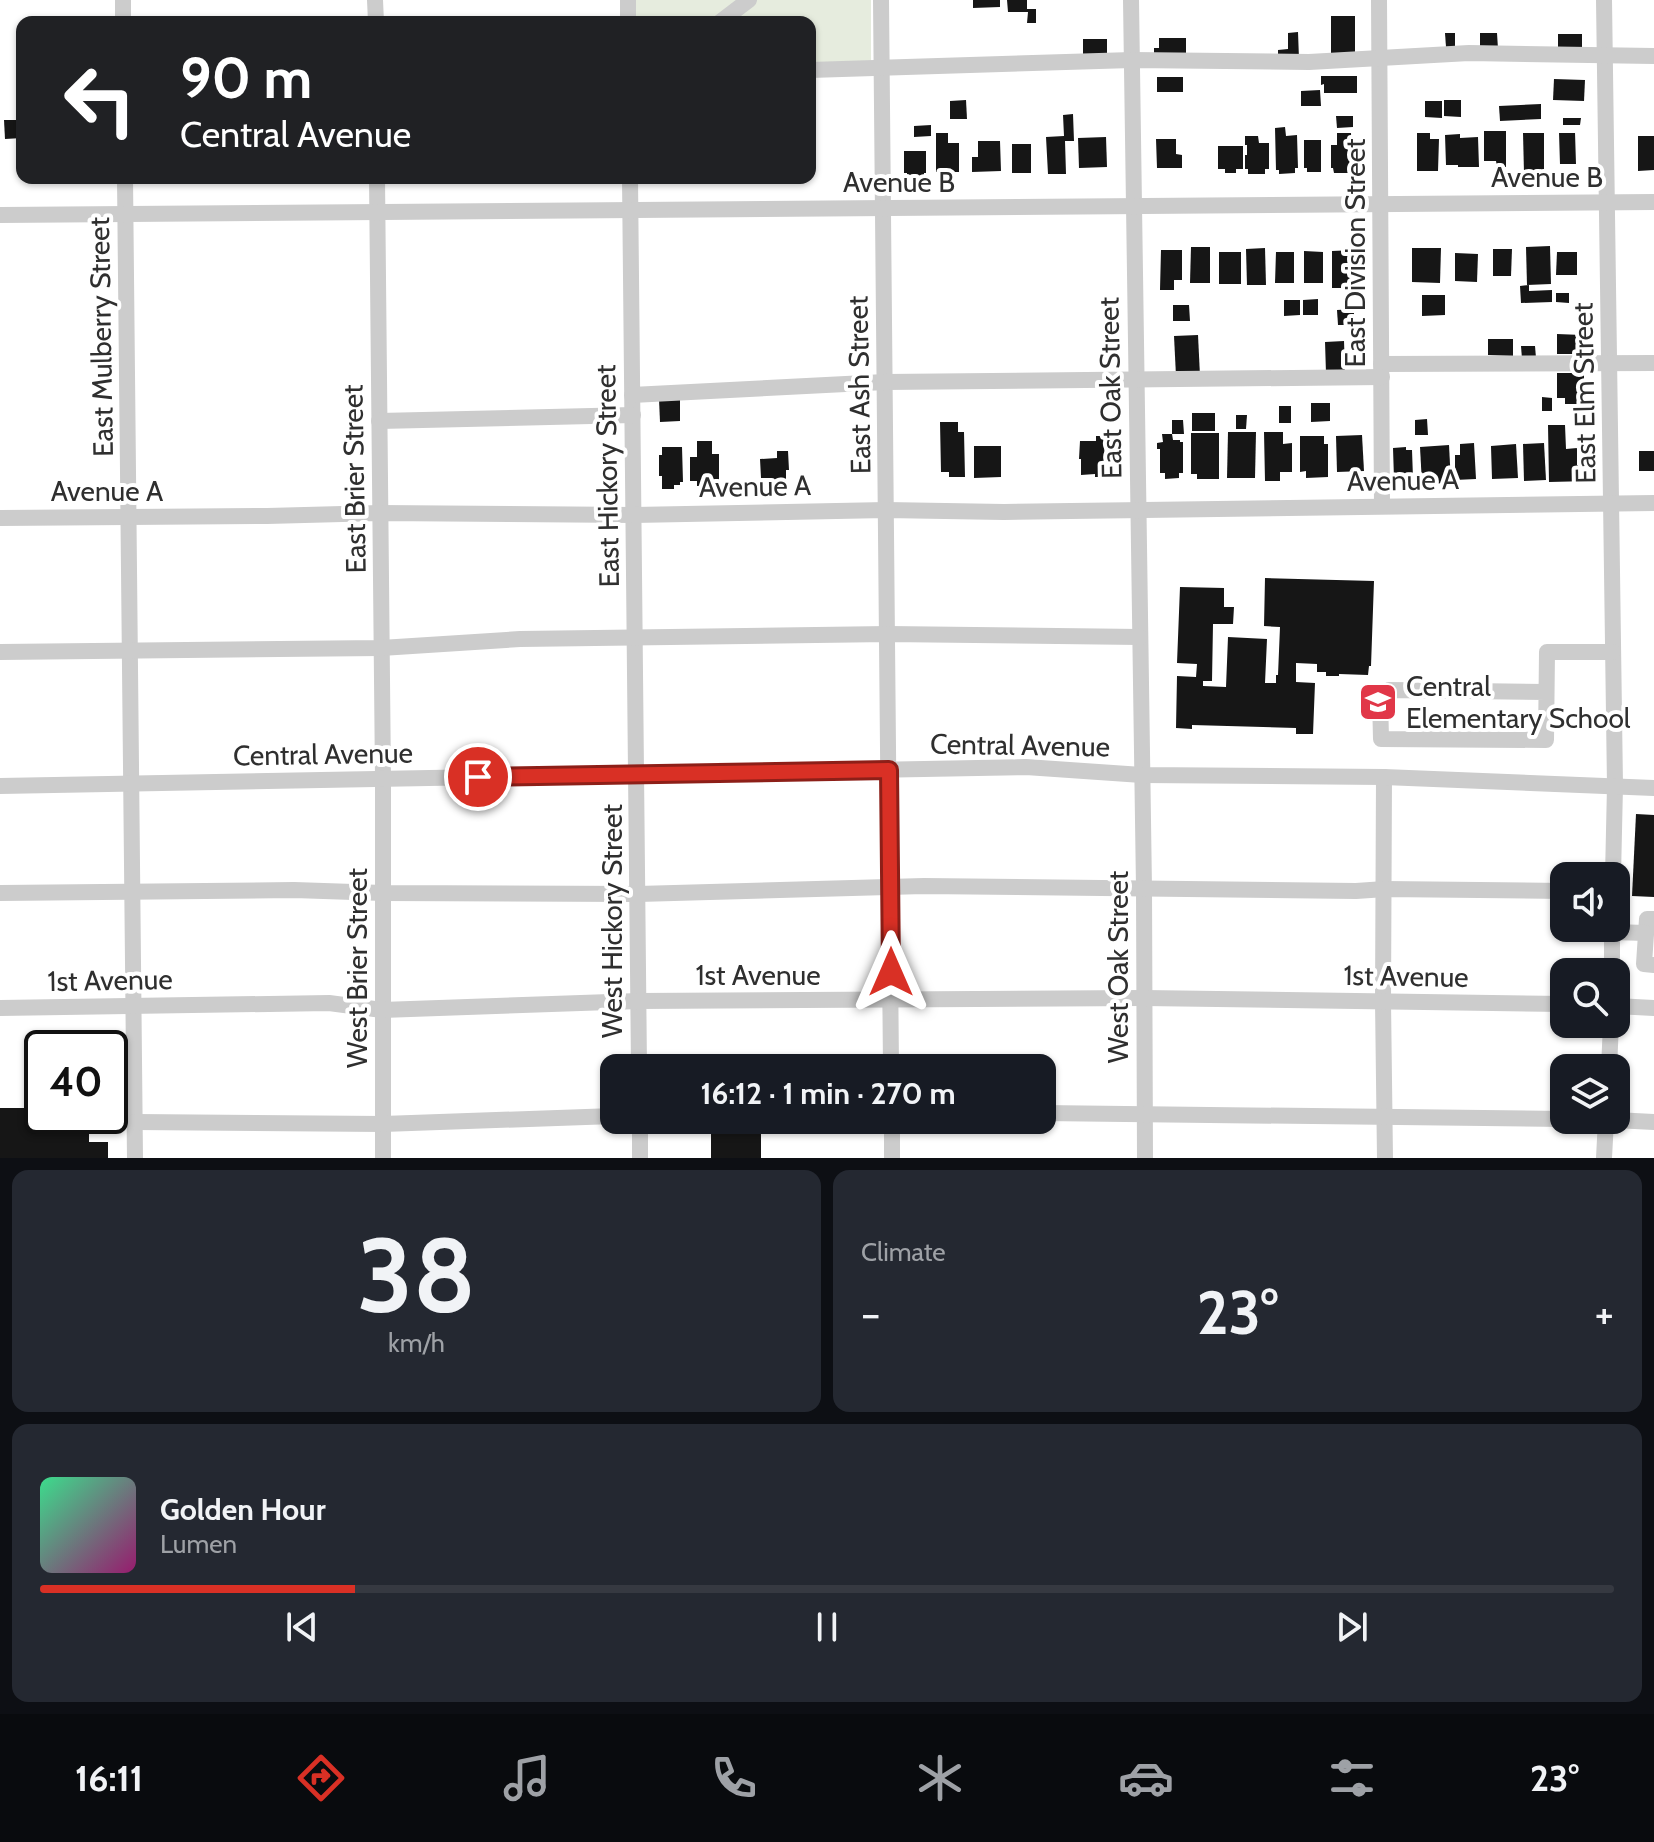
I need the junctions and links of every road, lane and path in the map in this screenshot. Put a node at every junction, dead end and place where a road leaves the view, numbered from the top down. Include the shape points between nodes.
1 (749, 0) edge
2 (881, 0) edge
3 (1131, 0) edge
4 (1379, 0) edge
5 (1604, 0) edge
6 (728, 16) edge
7 (1605, 56) junction
8 (1654, 56) edge
9 (1379, 58) junction
10 (1132, 60) junction
11 (882, 68) junction
12 (816, 70) edge
13 (125, 184) edge
14 (377, 184) edge
15 (630, 184) edge
16 (1607, 202) junction
17 (1654, 202) edge
18 (1380, 204) junction
19 (1134, 206) junction
20 (883, 208) junction
21 (630, 210) junction
22 (377, 212) junction
23 (125, 214) junction
24 (0, 215) edge
25 (1609, 363) junction
26 (1654, 363) edge
27 (1382, 371) junction
28 (1136, 381) junction
29 (885, 382) junction
30 (632, 395) junction
31 (633, 415) junction
32 (379, 421) junction
33 (1654, 503) edge
34 (1611, 504) junction
35 (1382, 506) junction
36 (886, 510) junction
37 (1138, 510) junction
38 (380, 513) junction
39 (634, 515) junction
40 (129, 517) junction
41 (0, 518) edge
42 (888, 634) junction
43 (1140, 637) junction
44 (635, 638) junction
45 (381, 648) junction
46 (130, 651) junction
47 (0, 652) edge
48 (1613, 652) junction
49 (1546, 692) junction
50 (889, 770) junction
51 (637, 774) junction
52 (1142, 775) junction
53 (1384, 777) junction
54 (383, 779) junction
55 (132, 784) junction
56 (0, 786) edge
57 (1615, 786) junction
58 (1654, 788) edge
59 (1613, 862) edge
60 (890, 887) junction
61 (1144, 888) junction
62 (1385, 889) junction
63 (133, 891) junction
64 (1550, 891) edge
65 (0, 893) edge
66 (383, 893) junction
67 (638, 894) junction
68 (1650, 926) edge
69 (1630, 928) edge
70 (1654, 965) edge
71 (1144, 998) junction
72 (891, 1000) junction
73 (639, 1001) junction
74 (1383, 1001) junction
75 (1550, 1004) edge
76 (134, 1006) junction
77 (1630, 1007) edge
78 (0, 1008) edge
79 (1654, 1008) edge
80 (382, 1010) junction
81 (639, 1054) edge
82 (891, 1054) edge
83 (1056, 1113) edge
84 (1145, 1114) junction
85 (600, 1116) edge
86 (1384, 1116) junction
87 (1550, 1119) edge
88 (1630, 1121) edge
89 (135, 1122) junction
90 (1654, 1122) edge
91 (383, 1124) junction
92 (640, 1134) edge
93 (892, 1134) edge
94 (1605, 1134) edge
95 (135, 1158) edge
96 (383, 1158) edge
97 (640, 1158) edge
98 (892, 1158) edge
99 (1145, 1158) edge
100 (1385, 1158) edge
101 (1604, 1158) edge

1 - 6 street
2 - 11 street, East Ash Street
3 - 10 street, East Oak Street
4 - 9 street, East Division Street
5 - 7 street, East Elm Street
7 - 8 street
7 - 9 street via 1469,53
7 - 16 street, East Elm Street
9 - 10 street
9 - 18 street, East Division Street
10 - 11 street
10 - 19 street, East Oak Street
11 - 12 street
11 - 20 street, East Ash Street
13 - 23 street, East Mulberry Street
14 - 22 street, East Brier Street
15 - 21 street, East Hickory Street
16 - 17 street, Avenue B
16 - 18 street, Avenue B
16 - 25 street, East Elm Street
18 - 19 street, Avenue B
18 - 27 street, East Division Street
19 - 20 street, Avenue B
19 - 28 street, East Oak Street
20 - 21 street, Avenue B
20 - 29 street, East Ash Street
21 - 22 street, Avenue B
21 - 30 street, East Hickory Street
22 - 23 street, Avenue B
22 - 32 street, East Brier Street
23 - 24 street, Avenue B
23 - 40 street, East Mulberry Street
25 - 26 street
25 - 27 street
25 - 34 street, East Elm Street
27 - 28 street
27 - 35 street, East Division Street
28 - 29 street
28 - 37 street, East Oak Street
29 - 30 street
29 - 36 street, East Ash Street
30 - 31 street, East Hickory Street
31 - 32 street
31 - 39 street, East Hickory Street
32 - 38 street, East Brier Street
33 - 34 street, Avenue A
34 - 35 street, Avenue A
34 - 48 street, East Elm Street
35 - 37 street, Avenue A
36 - 37 street, Avenue A
36 - 39 street, Avenue A
36 - 42 street, East Ash Street
37 - 43 street, East Oak Street
38 - 39 street, Avenue A
38 - 40 street, Avenue A
38 - 45 street, East Brier Street
39 - 44 street, East Hickory Street
40 - 41 street, Avenue A
40 - 46 street, East Mulberry Street
42 - 43 street
42 - 44 street
42 - 50 street, East Ash Street
43 - 52 street, East Oak Street
44 - 45 street
44 - 51 street, East Hickory Street
45 - 46 street
45 - 54 street, East Brier Street
46 - 47 street
46 - 55 street, East Mulberry Street
48 - 49 street via 1547,652
48 - 57 street, East Elm Street
49 - 49 street via 1546,740 1381,739 1380,697 1389,690
50 - 51 street, Central Avenue
50 - 52 street, Central Avenue via 1026,767
50 - 60 street, East Ash Street
51 - 54 street, Central Avenue
51 - 67 street, West Hickory Street
52 - 53 street, Central Avenue
52 - 61 street, West Oak Street
53 - 57 street, Central Avenue
53 - 62 street
54 - 55 street, Central Avenue
54 - 66 street, West Brier Street
55 - 56 street, Central Avenue
55 - 63 street, East Mulberry Street
57 - 58 street, Central Avenue
57 - 59 street, East Elm Street
60 - 61 street
60 - 67 street
60 - 72 street, East Ash Street
61 - 62 street
61 - 71 street, West Oak Street
62 - 64 street
62 - 74 street
63 - 65 street
63 - 66 street
63 - 76 street, East Mulberry Street
66 - 67 street
66 - 80 street, West Brier Street
67 - 73 street, West Hickory Street
68 - 69 street
68 - 70 street via 1644,964
71 - 72 street, 1st Avenue
71 - 74 street, 1st Avenue
71 - 84 street, West Oak Street
72 - 73 street, 1st Avenue
72 - 82 street, East Ash Street
73 - 80 street, 1st Avenue
73 - 81 street, West Hickory Street
74 - 75 street, 1st Avenue
74 - 86 street
76 - 78 street, 1st Avenue
76 - 80 street, 1st Avenue via 329,1003
76 - 89 street, East Mulberry Street
77 - 79 street
80 - 91 street, West Brier Street
83 - 84 street
84 - 86 street
84 - 99 street, West Oak Street
85 - 91 street
86 - 87 street
86 - 100 street
88 - 90 street
89 - 91 street
89 - 95 street, East Mulberry Street
91 - 96 street, West Brier Street
92 - 97 street
93 - 98 street
94 - 101 street

